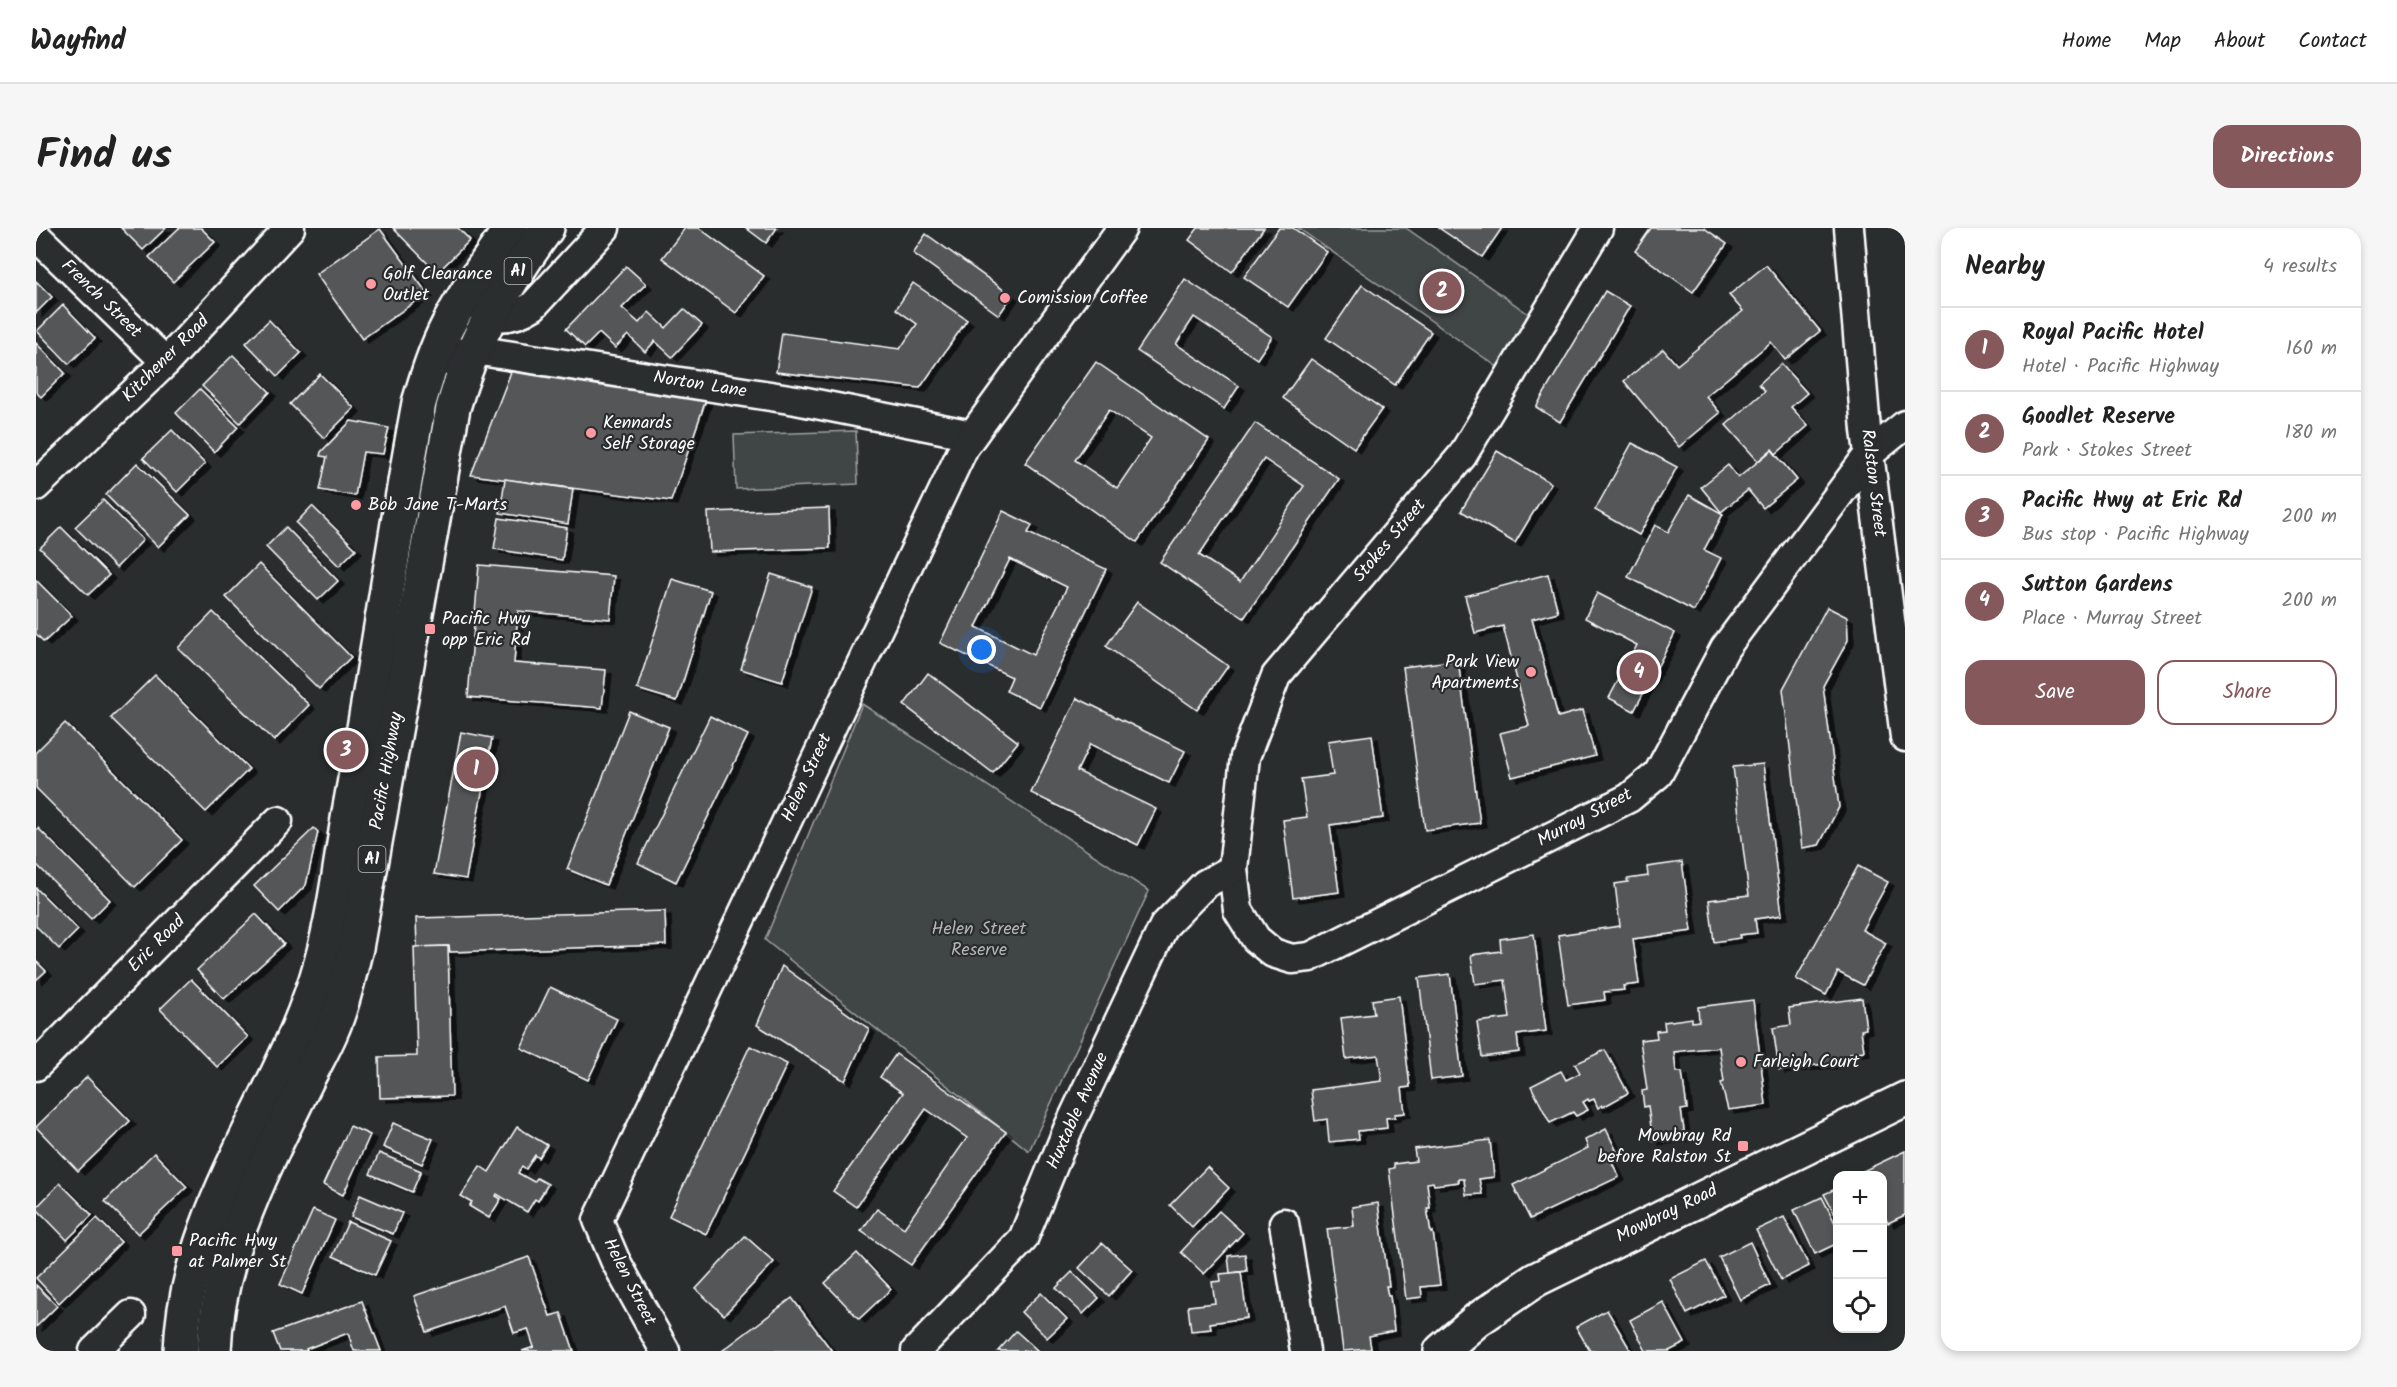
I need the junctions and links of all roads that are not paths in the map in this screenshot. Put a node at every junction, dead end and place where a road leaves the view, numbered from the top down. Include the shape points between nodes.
1 (290, 228) edge
2 (510, 228) edge
3 (547, 228) edge
4 (605, 228) edge
5 (1122, 228) edge
6 (1598, 228) edge
7 (1849, 228) edge
8 (36, 236) edge
9 (473, 283) junction
10 (491, 315) junction
11 (474, 350) junction
12 (166, 362) junction
13 (430, 366) junction
14 (1905, 425) edge
15 (972, 435) junction
16 (1869, 454) junction
17 (36, 486) edge
18 (1903, 700) edge
19 (1905, 737) edge
20 (278, 821) dead end
21 (1233, 870) junction
22 (36, 1066) edge
23 (1905, 1099) edge
24 (1284, 1223) dead end
25 (131, 1315) dead end
26 (94, 1351) edge
27 (181, 1351) edge
28 (214, 1351) edge
29 (665, 1351) edge
30 (916, 1351) edge
31 (1305, 1351) edge
32 (1441, 1351) edge

1 - 12 street, Kitchener Road
2 - 9 main road, Pacific Highway / A1
3 - 10 main road, Pacific Highway / A1
4 - 10 street via 533,306 509,317
5 - 15 street, Helen Street
6 - 21 street, Stokes Street via 1462,456 1276,676 1245,757
7 - 16 street, Ralston Street
8 - 12 street, French Street
9 - 10 street via 477,302
9 - 13 main road, Pacific Highway / A1 via 448,324
10 - 11 main road, Pacific Highway / A1
11 - 13 street, Norton Lane
11 - 15 street, Norton Lane via 796,400
11 - 28 main road, Pacific Highway / A1 via 453,408 356,948 333,1027 285,1126 226,1266 217,1307
12 - 17 street, Kitchener Road
13 - 27 main road, Pacific Highway / A1 via 419,402 321,961 298,1026 197,1253 185,1304
14 - 16 street, Murray Street
15 - 29 street, Helen Street via 598,1220 615,1260
16 - 18 street, Ralston Street
16 - 21 street, Murray Street via 1725,648 1658,774 1629,798 1310,957 1292,959 1273,953 1256,939 1238,910
18 - 19 street, Ralston Street
20 - 22 street, Eric Road
21 - 30 street, Huxtable Avenue via 1205,884 1164,926 1068,1129 1023,1239
23 - 32 main road, Mowbray Road via 1535,1280 1477,1320
24 - 31 street
25 - 26 street

